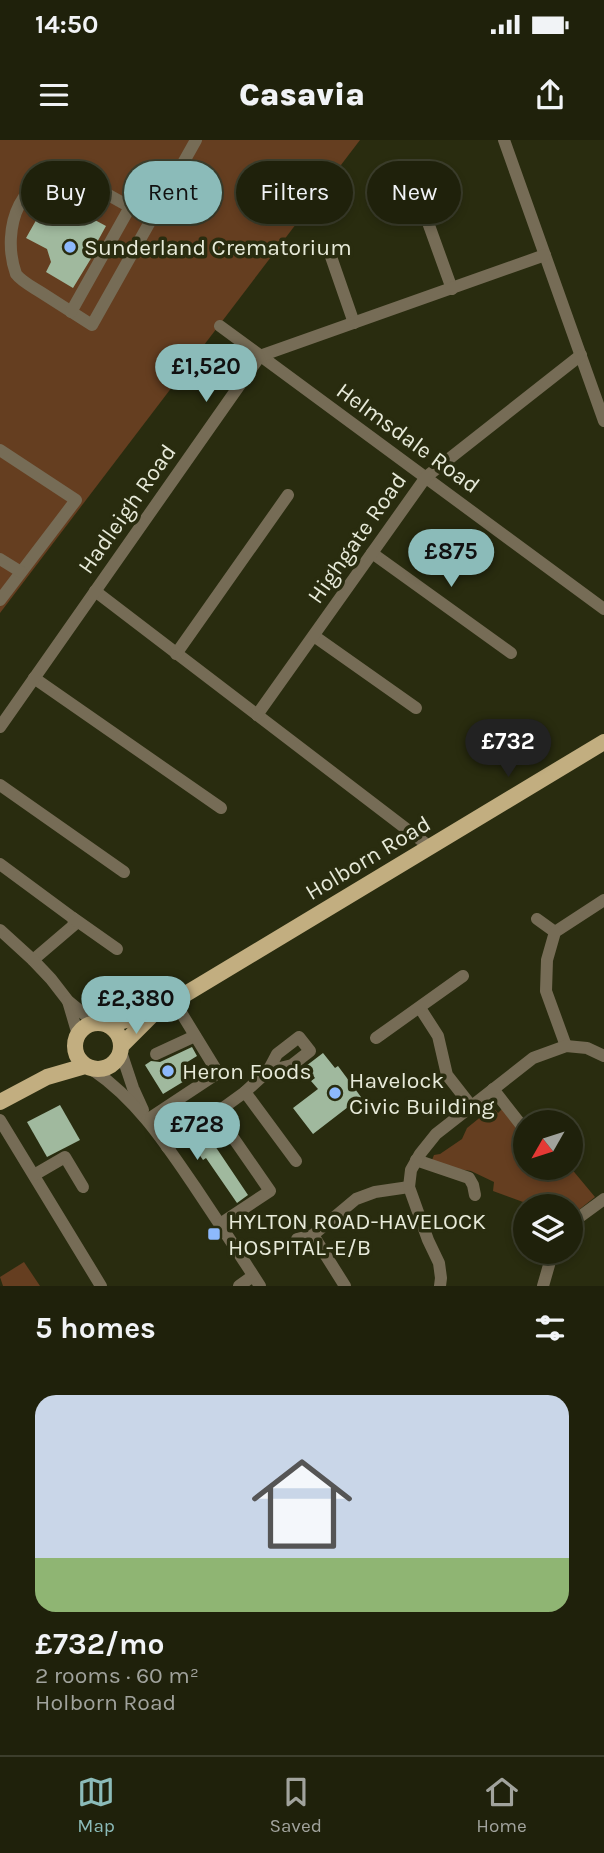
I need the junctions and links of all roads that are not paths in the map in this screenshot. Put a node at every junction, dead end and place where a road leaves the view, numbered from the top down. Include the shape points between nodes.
1 (196, 140) edge
2 (504, 140) edge
3 (185, 161) edge
4 (124, 204) edge
5 (5, 208) edge
6 (124, 218) edge
7 (150, 224) edge
8 (429, 224) edge
9 (328, 248) dead end
10 (545, 255) junction
11 (452, 289) junction
12 (71, 312) junction
13 (354, 323) junction
14 (220, 327) dead end
15 (580, 355) junction
16 (260, 356) junction
17 (604, 421) edge
18 (0, 450) edge
19 (426, 477) junction
20 (288, 495) dead end
21 (372, 553) junction
22 (0, 559) edge
23 (20, 572) junction
24 (95, 591) junction
25 (0, 600) edge
26 (604, 609) edge
27 (314, 636) junction
28 (511, 653) dead end
29 (176, 654) junction
30 (34, 678) junction
31 (416, 708) dead end
32 (257, 715) junction
33 (0, 727) edge
34 (604, 742) edge
35 (0, 786) edge
36 (221, 808) dead end
37 (430, 847) junction
38 (0, 864) edge
39 (124, 872) dead end
40 (604, 900) edge
41 (73, 918) junction
42 (537, 919) dead end
43 (0, 930) edge
44 (555, 932) junction
45 (117, 950) dead end
46 (33, 960) junction
47 (463, 976) dead end
48 (68, 1001) junction
49 (174, 1001) junction
50 (420, 1008) junction
51 (155, 1012) junction
52 (101, 1024) junction
53 (195, 1036) junction
54 (376, 1038) dead end
55 (76, 1041) junction
56 (566, 1046) junction
57 (122, 1049) junction
58 (156, 1054) dead end
59 (604, 1056) edge
60 (89, 1068) junction
61 (268, 1071) dead end
62 (47, 1077) junction
63 (493, 1089) junction
64 (245, 1092) junction
65 (0, 1102) edge
66 (472, 1107) junction
67 (216, 1113) junction
68 (513, 1115) edge
69 (147, 1119) junction
70 (0, 1120) edge
71 (167, 1147) junction
72 (416, 1160) junction
73 (296, 1161) dead end
74 (34, 1175) junction
75 (83, 1187) dead end
76 (409, 1187) junction
77 (475, 1195) dead end
78 (604, 1199) edge
79 (583, 1214) edge
80 (219, 1224) junction
81 (313, 1235) junction
82 (297, 1239) dead end
83 (549, 1264) edge
84 (256, 1281) edge
85 (343, 1282) edge
86 (101, 1286) edge
87 (239, 1286) edge
88 (440, 1286) edge
89 (543, 1286) edge

1 - 3 street
2 - 10 street
4 - 5 street via 79,179 54,178 44,180
5 - 12 street via 5,250 18,278
6 - 12 street
7 - 12 street via 92,325
8 - 11 street
9 - 13 street
10 - 11 street
10 - 15 street
11 - 13 street
13 - 16 street
14 - 16 street, Helmsdale Road
15 - 17 street
15 - 19 street, Highgate Road
16 - 19 street, Helmsdale Road
16 - 24 street, Hadleigh Road
18 - 23 street via 76,500
19 - 21 street, Highgate Road
19 - 26 street, Helmsdale Road
20 - 29 street
21 - 27 street, Highgate Road
21 - 28 street
22 - 23 street
23 - 25 street
24 - 29 street
24 - 30 street, Hadleigh Road
27 - 31 street
27 - 32 street, Highgate Road
29 - 32 street
30 - 33 street, Hadleigh Road
30 - 36 street
32 - 37 street
34 - 37 main road, Holborn Road
35 - 39 street
37 - 49 main road, Holborn Road
38 - 41 street
40 - 44 street
41 - 45 street
41 - 46 street via 74,925
42 - 44 street
43 - 46 street
44 - 56 street via 547,960 546,991
46 - 48 street
47 - 50 street
48 - 52 street
48 - 55 street
49 - 51 main road, Holborn Road
49 - 53 street
50 - 54 street
50 - 66 street via 439,1036 447,1075
51 - 52 main road, Holborn Road
51 - 57 main road, Holborn Road
52 - 55 main road via 88,1025
52 - 57 main road via 115,1030
53 - 58 street
53 - 69 street via 218,1073
55 - 60 main road via 78,1058
55 - 62 main road
56 - 59 street
56 - 63 street via 533,1058
57 - 60 main road via 111,1067
57 - 69 street
60 - 62 main road
60 - 69 street via 114,1084
61 - 64 street
62 - 65 main road
63 - 66 street
63 - 68 street
64 - 67 street
64 - 73 street
66 - 72 street via 436,1134
67 - 71 street
67 - 80 street via 270,1191
69 - 71 street
70 - 74 street
71 - 80 street
72 - 76 street
72 - 77 street via 469,1178
74 - 75 street via 65,1157
74 - 86 street
76 - 81 street via 356,1199
76 - 88 street via 439,1263
78 - 79 street
80 - 84 street
81 - 82 street
81 - 85 street
83 - 89 street
84 - 87 street

